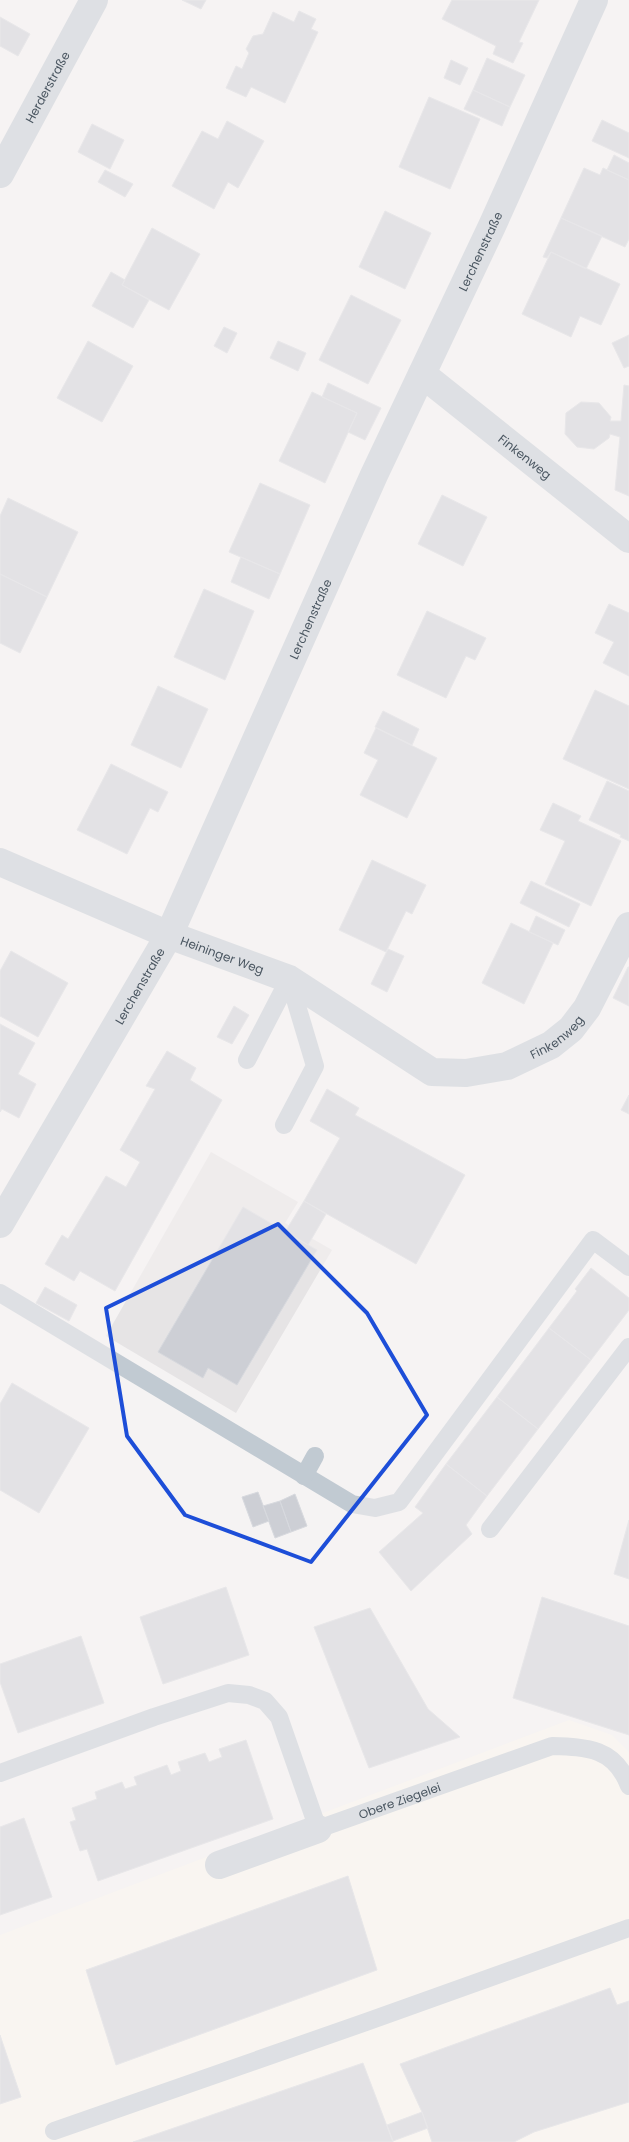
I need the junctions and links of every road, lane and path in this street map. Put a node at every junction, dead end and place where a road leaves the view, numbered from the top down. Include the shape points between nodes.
1 (94, 0) edge
2 (594, 0) edge
3 (0, 174) edge
4 (422, 374) junction
5 (629, 539) edge
6 (0, 862) edge
7 (629, 926) edge
8 (169, 936) junction
9 (290, 979) junction
10 (247, 1060) dead end
11 (432, 1072) joint
12 (284, 1125) dead end
13 (0, 1224) edge
14 (629, 1268) edge
15 (0, 1294) edge
16 (629, 1347) edge
17 (315, 1456) dead end
18 (304, 1476) junction
19 (490, 1529) dead end
20 (0, 1772) edge
21 (629, 1786) edge
22 (318, 1829) junction
23 (219, 1865) dead end
24 (629, 1928) edge
25 (54, 2130) dead end

1 - 3 street, Herderstraße
2 - 4 street, Lerchenstraße
4 - 5 street, Finkenweg
4 - 8 street, Lerchenstraße
6 - 8 street, Heininger Weg
7 - 11 street, Finkenweg via 587,1008 571,1029 551,1045 507,1066 466,1072
8 - 9 street, Heininger Weg
8 - 13 street, Lerchenstraße
9 - 10 lane
9 - 11 street, Heininger Weg
9 - 12 lane via 315,1066
14 - 18 lane via 593,1240 399,1502 375,1508 352,1504
15 - 18 lane
16 - 19 lane via 591,1408
17 - 18 lane
20 - 22 lane via 228,1693 249,1695 265,1701 278,1717
21 - 22 lane, Obere Ziegelei via 620,1768 599,1752 583,1746 552,1746
22 - 23 street, Obere Ziegelei
24 - 25 lane via 368,2028 260,2052

